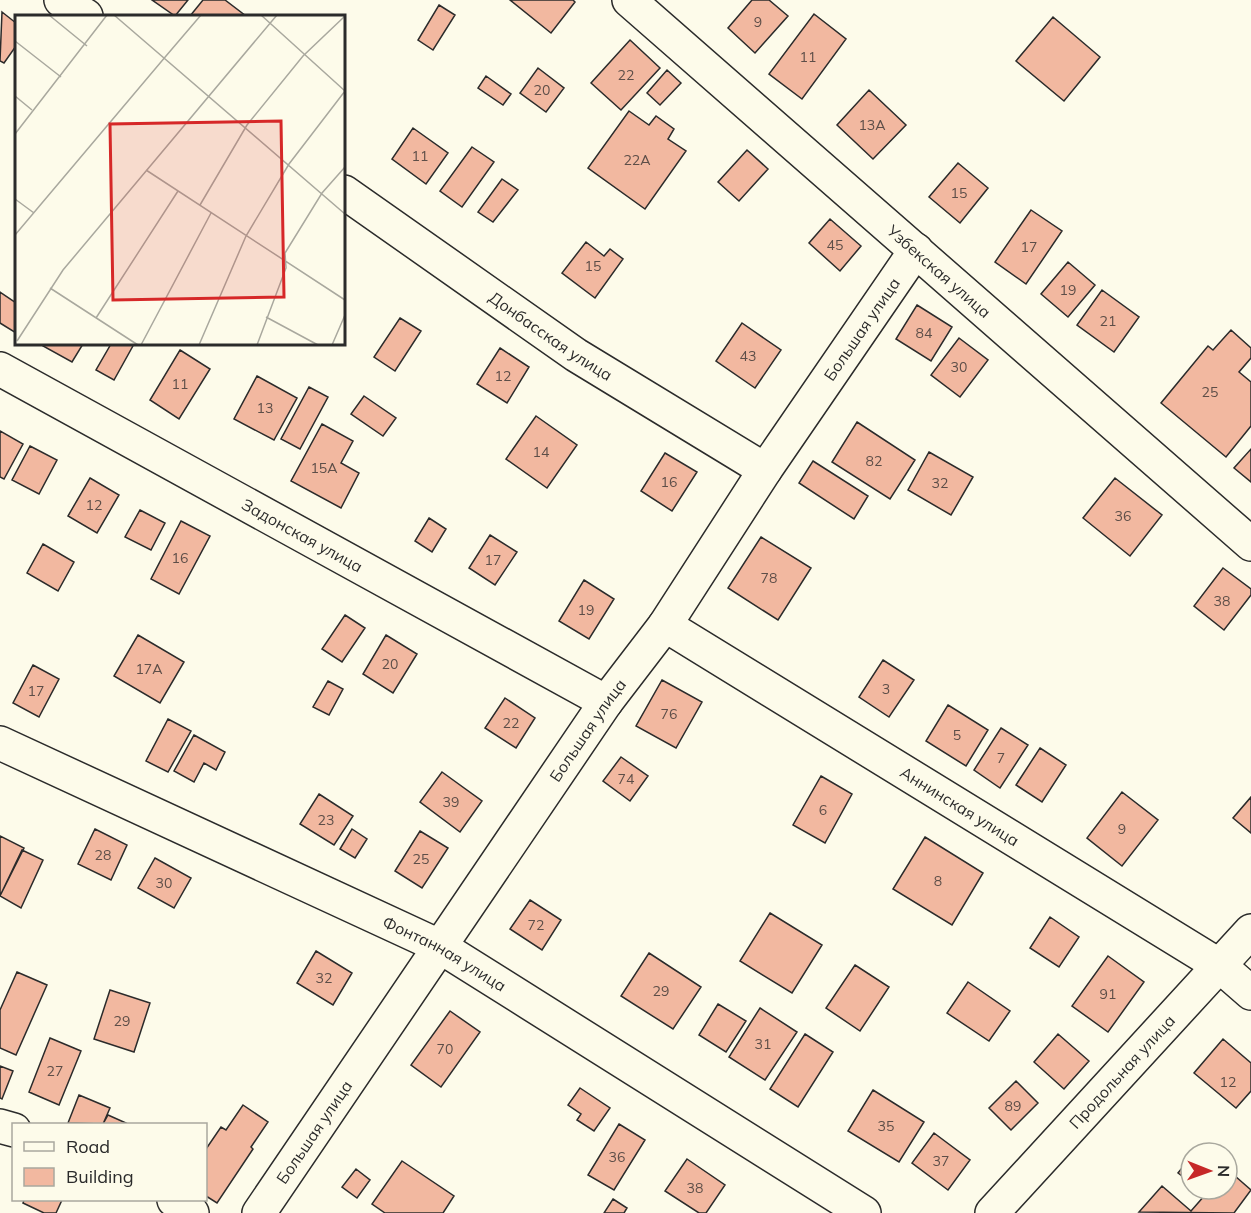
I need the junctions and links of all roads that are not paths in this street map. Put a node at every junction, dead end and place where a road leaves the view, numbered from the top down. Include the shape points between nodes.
1 (62, 0) edge
2 (629, 0) edge
3 (84, 15) edge
4 (345, 193) edge
5 (916, 250) junction
6 (0, 369) edge
7 (765, 470) junction
8 (1251, 544) edge
9 (665, 625) junction
10 (606, 702) junction
11 (0, 743) edge
12 (1251, 931) edge
13 (439, 946) junction
14 (1220, 966) junction
15 (1251, 993) edge
16 (175, 1201) edge
17 (192, 1213) edge
18 (259, 1213) edge
19 (864, 1213) edge
20 (992, 1213) edge

1 - 3 street
2 - 5 street, Узбекская улица
4 - 7 street, Донбасская улица via 576,355
5 - 7 street, Большая улица
5 - 8 street, Узбекская улица
6 - 10 street, Задонская улица
7 - 9 street, Большая улица
9 - 10 street, Большая улица
9 - 14 street, Аннинская улица
10 - 13 street, Большая улица
11 - 13 street, Фонтанная улица
12 - 14 street, Продольная улица
13 - 18 street, Большая улица
13 - 19 street, Фонтанная улица
14 - 15 street, Аннинская улица
14 - 20 street, Продольная улица
16 - 17 street

